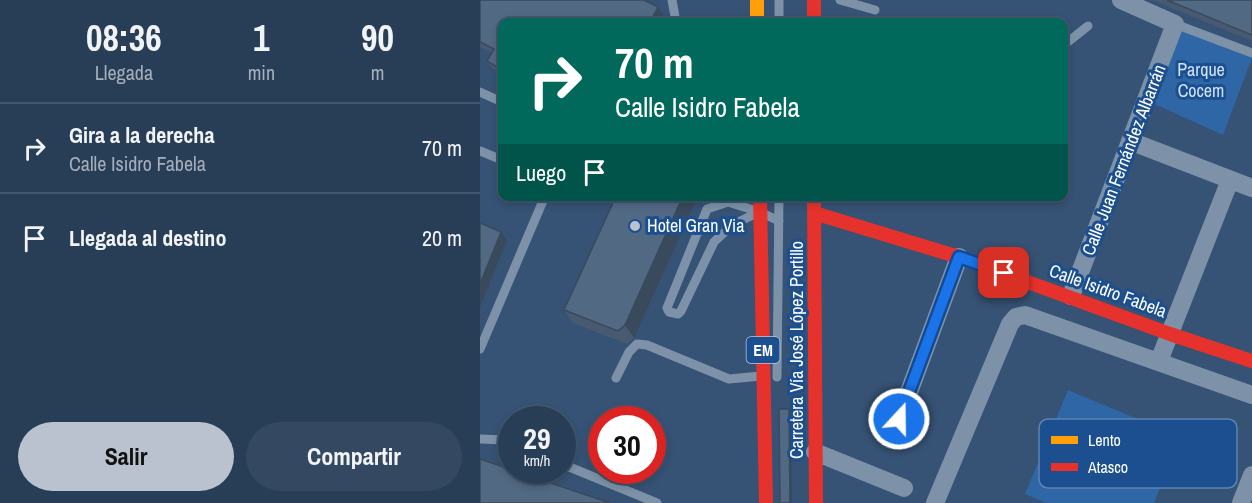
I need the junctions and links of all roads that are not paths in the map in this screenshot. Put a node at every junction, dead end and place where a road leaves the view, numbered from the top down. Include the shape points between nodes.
1 (672, 0) edge
2 (757, 0) edge
3 (778, 0) edge
4 (805, 0) edge
5 (813, 0) edge
6 (840, 0) edge
7 (1121, 0) edge
8 (875, 10) dead end
9 (675, 18) edge
10 (758, 18) edge
11 (779, 18) edge
12 (805, 18) edge
13 (814, 18) edge
14 (1175, 24) junction
15 (1088, 26) dead end
16 (1068, 42) edge
17 (1252, 54) edge
18 (480, 92) edge
19 (498, 100) edge
20 (1130, 141) junction
21 (480, 151) edge
22 (498, 158) edge
23 (1230, 180) junction
24 (1252, 188) edge
25 (543, 201) edge
26 (760, 201) edge
27 (779, 201) edge
28 (806, 201) edge
29 (814, 201) edge
30 (760, 212) junction
31 (814, 213) junction
32 (779, 221) junction
33 (959, 257) junction
34 (1071, 296) junction
35 (1170, 334) junction
36 (480, 349) edge
37 (1160, 361) junction
38 (1252, 361) edge
39 (763, 375) junction
40 (616, 378) dead end
41 (777, 386) dead end
42 (1252, 395) edge
43 (899, 419) dead end
44 (480, 439) edge
45 (498, 440) edge
46 (815, 452) junction
47 (576, 470) edge
48 (1252, 475) edge
49 (904, 488) dead end
50 (776, 491) dead end
51 (657, 503) edge
52 (766, 503) edge
53 (776, 503) edge
54 (807, 503) edge
55 (816, 503) edge
56 (935, 503) edge
57 (1241, 503) edge

1 - 9 lane
2 - 10 main road
3 - 11 lane
4 - 12 lane
5 - 13 main road
6 - 8 lane
7 - 14 street
14 - 17 lane
14 - 20 street, Calle Juan Fernández Albarrán
15 - 16 lane
18 - 19 lane
20 - 23 street
20 - 34 street, Calle Juan Fernández Albarrán
21 - 22 lane
23 - 24 street
23 - 35 street
25 - 36 lane
26 - 30 main road, Carretera Vía José López Portillo / EM
27 - 32 lane
28 - 54 lane
29 - 31 main road, Carretera Vía José López Portillo
30 - 30 lane via 732,225 714,242 681,311 669,312 667,308 707,209 728,202
30 - 32 lane
30 - 39 main road, Carretera Vía José López Portillo / EM
31 - 33 main road, Calle Isidro Fabela
31 - 46 main road, Carretera Vía José López Portillo
32 - 41 lane
33 - 34 main road, Calle Isidro Fabela
33 - 43 street
34 - 35 main road, Calle Isidro Fabela
35 - 37 street
35 - 38 main road, Calle Isidro Fabela
37 - 42 street
37 - 56 street via 1025,315 1016,317
39 - 40 lane via 729,379 637,344
39 - 52 main road, Carretera Vía José López Portillo / EM
44 - 45 lane
46 - 49 street
46 - 55 main road, Carretera Vía José López Portillo
47 - 51 lane
48 - 57 street
50 - 53 lane

